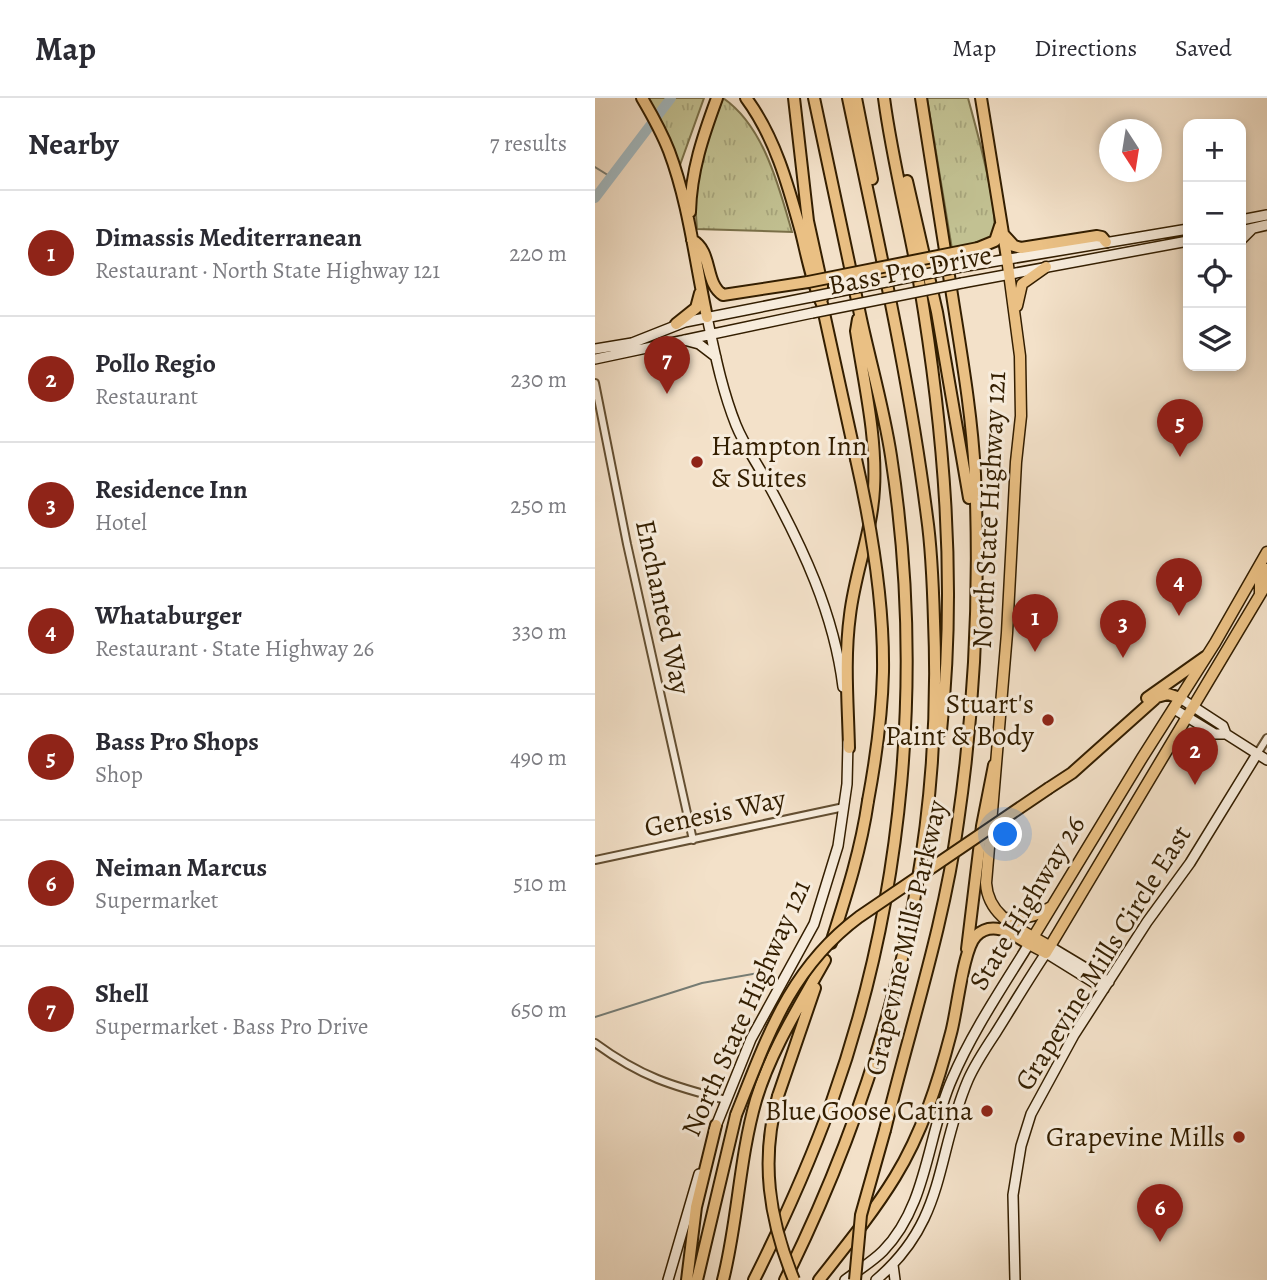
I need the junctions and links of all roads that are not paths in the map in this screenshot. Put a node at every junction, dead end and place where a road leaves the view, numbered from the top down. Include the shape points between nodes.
1 (642, 98) edge
2 (717, 98) edge
3 (746, 98) edge
4 (794, 98) edge
5 (814, 98) edge
6 (848, 98) edge
7 (856, 98) edge
8 (886, 98) edge
9 (921, 98) edge
10 (974, 98) edge
11 (981, 98) edge
12 (984, 124) junction
13 (907, 197) junction
14 (1267, 215) edge
15 (1246, 219) edge
16 (1001, 220) junction
17 (1267, 226) edge
18 (1254, 228) junction
19 (1183, 230) edge
20 (1246, 230) edge
21 (1003, 234) junction
22 (1246, 235) edge
23 (692, 238) junction
24 (1106, 242) junction
25 (1183, 242) edge
26 (1007, 258) junction
27 (882, 261) junction
28 (1046, 267) junction
29 (1009, 274) junction
30 (701, 287) junction
31 (821, 304) junction
32 (860, 313) junction
33 (707, 317) junction
34 (1016, 317) junction
35 (676, 324) junction
36 (710, 333) junction
37 (682, 340) junction
38 (595, 349) edge
39 (716, 357) junction
40 (595, 359) edge
41 (595, 383) edge
42 (1267, 552) edge
43 (976, 560) junction
44 (1267, 569) edge
45 (1267, 583) edge
46 (1243, 592) junction
47 (1260, 595) junction
48 (1228, 649) junction
49 (1205, 657) junction
50 (1180, 698) junction
51 (1193, 706) junction
52 (1174, 709) junction
53 (1187, 717) junction
54 (1117, 732) junction
55 (1226, 734) junction
56 (1267, 738) edge
57 (849, 748) junction
58 (1257, 754) junction
59 (1267, 760) edge
60 (994, 765) junction
61 (931, 774) junction
62 (844, 807) junction
63 (693, 840) junction
64 (595, 860) edge
65 (1053, 905) junction
66 (1001, 917) junction
67 (1031, 940) junction
68 (1048, 949) junction
69 (966, 959) junction
70 (825, 960) junction
71 (1107, 986) junction
72 (595, 1043) edge
73 (726, 1100) junction
74 (716, 1125) junction
75 (893, 1265) junction
76 (669, 1280) edge
77 (687, 1280) edge
78 (697, 1280) edge
79 (723, 1280) edge
80 (754, 1280) edge
81 (785, 1280) edge
82 (795, 1280) edge
83 (819, 1280) edge
84 (845, 1280) edge
85 (855, 1280) edge
86 (876, 1280) edge
87 (895, 1280) edge
88 (1015, 1280) edge

1 - 23 highway via 675,167
2 - 23 highway via 692,178
3 - 31 highway via 780,161
4 - 31 highway
5 - 32 highway
6 - 27 highway
7 - 27 highway via 882,232
8 - 13 highway
9 - 43 highway via 964,367 975,473
10 - 12 highway
11 - 12 highway
12 - 16 highway
13 - 43 highway via 937,312 958,423
13 - 61 highway via 934,377 947,524 944,694
14 - 15 main road
16 - 21 highway
16 - 23 highway, bridge via 995,241 978,248 723,295 715,288 702,247
17 - 18 main road
18 - 20 main road
18 - 22 main road
19 - 24 main road, Bass Pro Drive
21 - 24 highway via 1014,246 1023,248 1097,236
21 - 26 highway
23 - 30 highway
24 - 26 main road, Bass Pro Drive
25 - 28 main road, Bass Pro Drive
26 - 29 main road, North State Highway 121
26 - 33 main road, Bass Pro Drive, bridge
27 - 61 highway via 929,529 935,648
28 - 29 main road, Bass Pro Drive
28 - 34 main road via 1022,284
29 - 34 main road, North State Highway 121
29 - 36 main road, Bass Pro Drive, bridge
30 - 33 highway
30 - 35 highway via 696,308
31 - 70 highway, bridge via 856,458 875,572 883,671 864,830
32 - 57 highway via 856,331 875,482 850,614
32 - 80 highway via 890,453 902,548 907,670 898,811 877,941 843,1068
33 - 35 main road, Bass Pro Drive
33 - 36 main road, North State Highway 121
34 - 60 main road, North State Highway 121 via 1021,416
35 - 38 main road, Bass Pro Drive via 632,342
36 - 37 main road, Bass Pro Drive
36 - 39 main road, North State Highway 121
37 - 39 main road via 699,344
37 - 40 main road, Bass Pro Drive
39 - 57 main road, North State Highway 121 via 737,428 810,566 827,613 841,674
41 - 63 street, Enchanted Way
42 - 46 main road, State Highway 26
43 - 85 highway, Grapevine Mills Parkway, bridge via 972,704 958,823 930,958 861,1215
44 - 47 main road via 1260,580
45 - 47 main road, State Highway 26
46 - 48 main road via 1249,601
46 - 49 main road, State Highway 26
47 - 48 main road, State Highway 26
48 - 51 main road, State Highway 26
49 - 50 main road, State Highway 26
49 - 54 highway via 1154,691
50 - 51 main road
50 - 52 main road, State Highway 26
50 - 54 highway via 1157,697
51 - 53 main road, State Highway 26
51 - 55 main road via 1223,726
52 - 53 main road
52 - 65 main road, State Highway 26
53 - 55 main road via 1215,734
53 - 68 main road, State Highway 26
54 - 78 highway, bridge via 1072,773 859,917 811,962 790,991 736,1115
55 - 58 main road
56 - 58 street
57 - 62 main road, North State Highway 121
58 - 59 main road
58 - 71 main road, Grapevine Mills Circle East
60 - 66 main road, North State Highway 121 via 986,883 989,901
60 - 69 highway
61 - 81 highway via 910,929 875,1062 828,1189
62 - 63 street, Genesis Way
62 - 73 main road, North State Highway 121 via 838,846 814,923 751,1039
63 - 64 street, Genesis Way
65 - 66 main road via 1027,917
65 - 67 main road, State Highway 26
66 - 67 main road
67 - 68 main road
67 - 69 highway via 991,929 973,940
67 - 84 main road, State Highway 26 via 950,1081 926,1169 898,1232 882,1252
68 - 71 main road
68 - 75 main road, State Highway 26 via 968,1080 930,1208
69 - 83 highway via 952,1031 918,1131 881,1199
70 - 79 highway via 773,1056 757,1099
70 - 82 highway, bridge via 778,1096 769,1147 768,1189
71 - 88 main road, Grapevine Mills Circle East via 1045,1085 1026,1129 1013,1195
72 - 73 street via 623,1064 665,1084
73 - 74 main road, North State Highway 121
74 - 76 main road, North State Highway 121
74 - 77 highway via 696,1207
75 - 86 main road
75 - 87 main road

